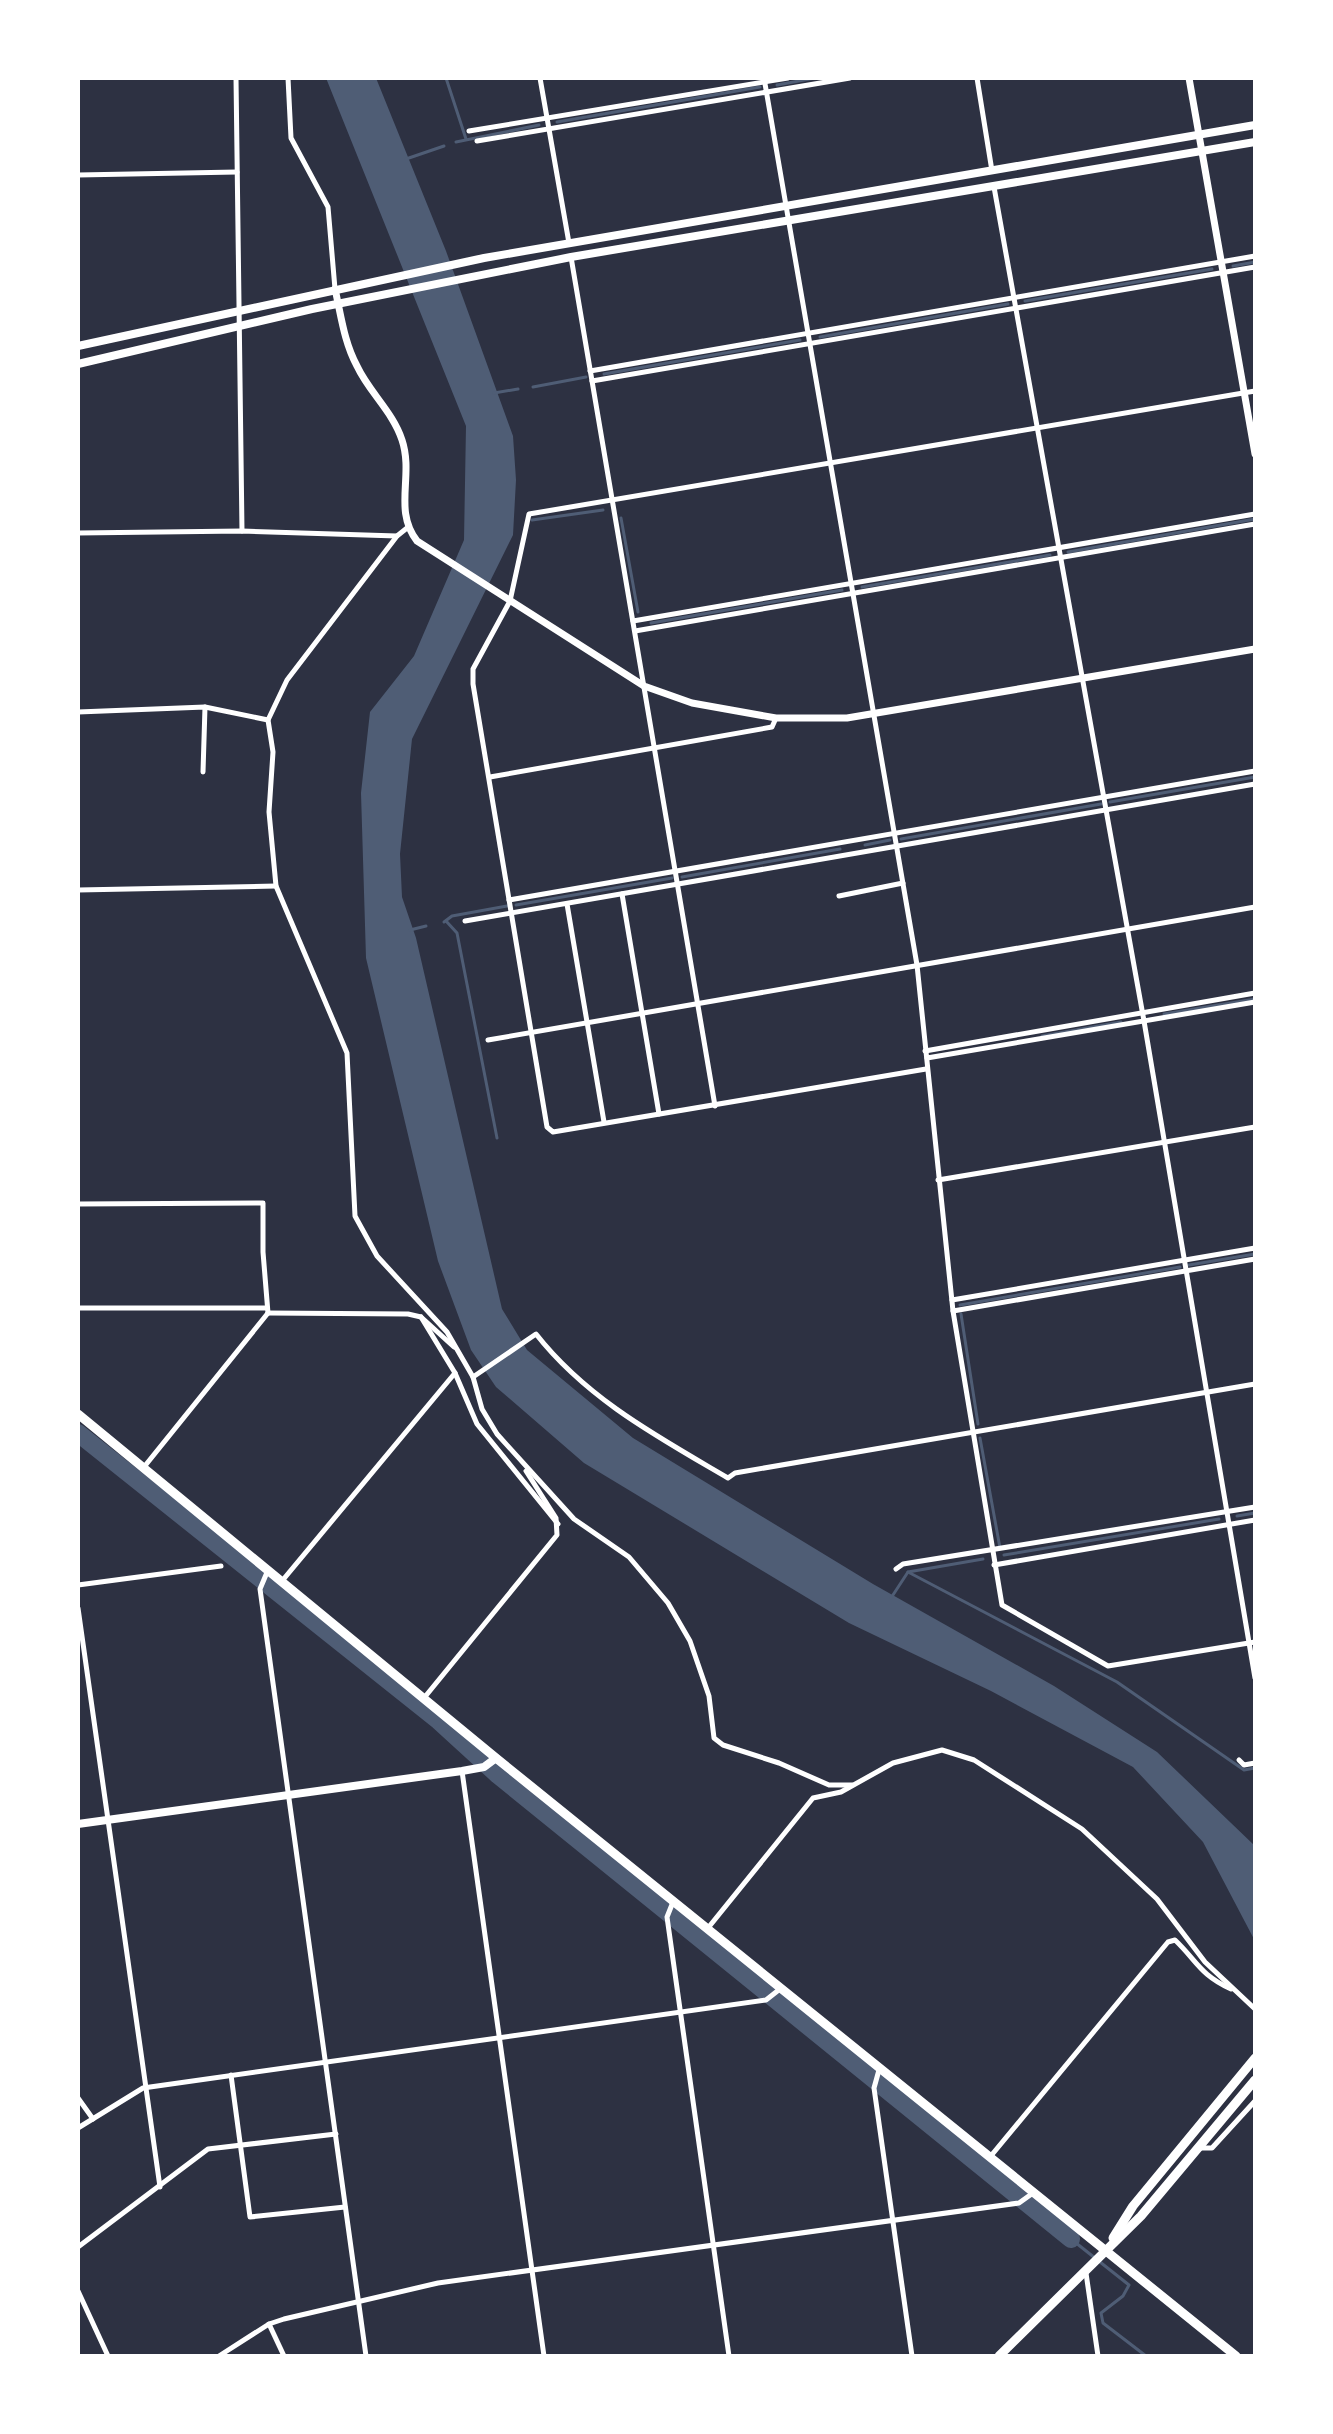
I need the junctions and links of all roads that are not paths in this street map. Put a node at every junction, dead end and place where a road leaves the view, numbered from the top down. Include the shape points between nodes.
1 (236, 78) edge
2 (288, 78) edge
3 (540, 78) edge
4 (788, 78) edge
5 (850, 78) edge
6 (977, 78) edge
7 (1189, 78) edge
8 (765, 80) edge
9 (767, 92) junction
10 (548, 119) junction
11 (1255, 125) edge
12 (549, 128) junction
13 (469, 131) dead end
14 (1198, 135) junction
15 (477, 141) dead end
16 (1255, 142) edge
17 (1201, 151) junction
18 (992, 171) junction
19 (237, 172) junction
20 (78, 175) edge
21 (994, 187) junction
22 (785, 206) junction
23 (788, 222) junction
24 (569, 243) junction
25 (1255, 256) edge
26 (571, 257) junction
27 (1221, 262) junction
28 (1255, 267) edge
29 (1223, 272) junction
30 (335, 289) junction
31 (1015, 298) junction
32 (338, 303) junction
33 (1016, 309) junction
34 (807, 333) junction
35 (809, 345) junction
36 (78, 346) edge
37 (78, 364) edge
38 (590, 371) junction
39 (592, 381) junction
40 (1255, 391) edge
41 (1244, 393) junction
42 (1038, 429) junction
43 (1255, 454) edge
44 (830, 464) junction
45 (612, 503) junction
46 (1255, 514) edge
47 (1255, 524) edge
48 (407, 528) junction
49 (242, 531) junction
50 (78, 533) edge
51 (397, 536) junction
52 (1060, 548) junction
53 (1061, 558) junction
54 (851, 583) junction
55 (853, 594) junction
56 (506, 598) junction
57 (633, 621) junction
58 (635, 631) junction
59 (1255, 649) edge
60 (1081, 678) junction
61 (644, 686) junction
62 (205, 707) junction
63 (78, 712) edge
64 (873, 714) junction
65 (776, 718) junction
66 (268, 720) junction
67 (656, 750) junction
68 (1255, 771) edge
69 (203, 772) dead end
70 (490, 777) junction
71 (1255, 784) edge
72 (1103, 798) junction
73 (1105, 810) junction
74 (895, 833) junction
75 (897, 846) junction
76 (675, 873) junction
77 (903, 883) junction
78 (677, 884) junction
79 (276, 886) junction
80 (78, 890) edge
81 (622, 894) junction
82 (839, 896) dead end
83 (509, 900) junction
84 (567, 904) junction
85 (1255, 907) edge
86 (512, 913) junction
87 (465, 921) dead end
88 (1126, 929) junction
89 (917, 965) junction
90 (1255, 993) edge
91 (1255, 1002) edge
92 (698, 1003) junction
93 (641, 1013) junction
94 (1141, 1013) junction
95 (1144, 1021) junction
96 (588, 1023) junction
97 (531, 1033) junction
98 (488, 1040) dead end
99 (926, 1054) junction
100 (926, 1069) junction
101 (715, 1106) junction
102 (659, 1114) junction
103 (604, 1122) junction
104 (1255, 1127) edge
105 (1162, 1143) junction
106 (938, 1180) junction
107 (78, 1204) edge
108 (1255, 1248) edge
109 (1255, 1259) edge
110 (1184, 1261) junction
111 (1186, 1271) junction
112 (952, 1300) junction
113 (78, 1308) edge
114 (268, 1310) junction
115 (953, 1311) junction
116 (421, 1317) junction
117 (458, 1350) junction
118 (455, 1373) junction
119 (473, 1377) junction
120 (1255, 1384) edge
121 (1206, 1392) junction
122 (78, 1414) edge
123 (971, 1433) junction
124 (144, 1467) junction
125 (526, 1470) junction
126 (1255, 1507) edge
127 (1227, 1512) junction
128 (1255, 1520) edge
129 (558, 1524) junction
130 (1229, 1524) junction
131 (992, 1551) junction
132 (994, 1565) junction
133 (221, 1566) dead end
134 (896, 1569) dead end
135 (266, 1574) junction
136 (282, 1581) junction
137 (78, 1585) edge
138 (78, 1608) edge
139 (1252, 1642) edge
140 (1255, 1678) edge
141 (424, 1698) junction
142 (1239, 1760) dead end
143 (491, 1762) junction
144 (1255, 1763) edge
145 (462, 1771) junction
146 (852, 1785) junction
147 (287, 1795) junction
148 (107, 1820) junction
149 (78, 1824) edge
150 (672, 1904) junction
151 (707, 1929) junction
152 (1234, 1991) junction
153 (777, 1992) junction
154 (1255, 2009) edge
155 (679, 2012) junction
156 (499, 2035) junction
157 (1255, 2058) edge
158 (325, 2060) junction
159 (878, 2072) junction
160 (231, 2075) junction
161 (1255, 2080) edge
162 (143, 2088) junction
163 (78, 2098) edge
164 (1255, 2101) edge
165 (93, 2119) junction
166 (78, 2128) edge
167 (336, 2134) junction
168 (241, 2145) junction
169 (1199, 2148) junction
170 (989, 2158) junction
171 (160, 2187) junction
172 (1031, 2195) junction
173 (345, 2207) junction
174 (892, 2221) junction
175 (714, 2244) junction
176 (78, 2247) edge
177 (1105, 2251) junction
178 (1085, 2268) junction
179 (532, 2271) junction
180 (78, 2291) edge
181 (359, 2301) junction
182 (269, 2324) junction
183 (108, 2356) edge
184 (219, 2356) edge
185 (284, 2356) edge
186 (366, 2356) edge
187 (544, 2356) edge
188 (729, 2356) edge
189 (912, 2356) edge
190 (999, 2356) edge
191 (1098, 2356) edge
192 (1236, 2356) edge

1 - 19 street
2 - 30 street via 291,138 328,207
3 - 10 street
4 - 8 street
5 - 9 street
6 - 18 street
7 - 14 street
8 - 9 street
8 - 10 street
9 - 12 street
9 - 22 street
10 - 12 street
10 - 13 street
11 - 14 main road
12 - 15 street
12 - 24 street
14 - 17 street
14 - 18 main road
16 - 17 main road
17 - 21 main road
17 - 27 street
18 - 22 main road
19 - 20 street
19 - 49 street
21 - 23 main road
21 - 31 street
22 - 23 street
22 - 24 main road
23 - 26 main road
23 - 34 street
24 - 30 main road
25 - 27 street
26 - 32 main road
26 - 38 street
27 - 29 street
27 - 31 street
28 - 29 street
29 - 33 street
29 - 41 street
30 - 32 street
30 - 36 main road
31 - 33 street
31 - 34 street
32 - 37 main road
32 - 48 street via 357,368 402,441
33 - 35 street
33 - 42 street
34 - 35 street
34 - 38 street
35 - 39 street
35 - 44 street
38 - 39 street
39 - 45 street
40 - 41 street
41 - 42 street
41 - 43 street
42 - 44 street
42 - 52 street
44 - 45 street
44 - 54 street
45 - 56 street via 529,514
45 - 57 street
46 - 52 street
47 - 53 street
48 - 51 street
48 - 56 street via 417,541
49 - 50 street
49 - 51 street
51 - 66 street via 287,680
52 - 53 street
52 - 54 street
53 - 55 street
53 - 60 street
54 - 55 street
54 - 57 street
55 - 58 street
55 - 64 street
56 - 61 street
56 - 70 street via 473,669
57 - 58 street
58 - 61 street
59 - 60 street
60 - 64 street
60 - 72 street
61 - 65 street via 692,703
61 - 67 street
62 - 63 street
62 - 66 street
62 - 69 street
64 - 65 street
64 - 74 street
65 - 67 street via 772,727
66 - 79 street
67 - 70 street
67 - 76 street
68 - 72 street
70 - 83 street
71 - 73 street
72 - 73 street
72 - 74 street
73 - 75 street
73 - 88 street
74 - 75 street
74 - 76 street
75 - 77 street
75 - 78 street
76 - 78 street
76 - 83 street
77 - 82 street
77 - 89 street
78 - 81 street
78 - 92 street
79 - 80 street
79 - 117 street via 347,1053 355,1216 377,1256
81 - 84 street
81 - 93 street
83 - 86 street
84 - 86 street
84 - 96 street
85 - 88 street
86 - 87 street
86 - 97 street
88 - 89 street
88 - 94 street
89 - 92 street
89 - 99 street
90 - 94 street
91 - 95 street
92 - 93 street
92 - 101 street
93 - 96 street
93 - 102 street
94 - 95 street
94 - 99 street
95 - 99 street
95 - 105 street
96 - 97 street
96 - 103 street
97 - 98 street
97 - 103 street via 547,1127 553,1132
99 - 100 street
100 - 101 street
100 - 106 street
101 - 102 street
102 - 103 street
104 - 105 street
105 - 106 street
105 - 110 street
106 - 112 street
107 - 114 street via 263,1203
108 - 110 street
109 - 111 street
110 - 111 street
110 - 112 street
111 - 115 street
111 - 121 street
112 - 115 street
113 - 114 street
114 - 116 street
114 - 124 street
115 - 123 street
116 - 117 street
116 - 118 street
117 - 119 street
118 - 129 street via 477,1424
118 - 136 street
119 - 123 street via 536,1334 560,1364 610,1405 728,1478
119 - 125 street via 482,1409
120 - 121 street
121 - 123 street
121 - 127 street
122 - 124 main road
123 - 131 street
124 - 135 main road
125 - 129 street
125 - 146 street via 574,1519 629,1557 668,1603 690,1641 709,1696 714,1738 829,1785
126 - 127 street
127 - 130 street
127 - 131 street
128 - 130 street
129 - 141 street via 557,1535
130 - 132 street
130 - 139 street
131 - 132 street
131 - 134 street
132 - 139 street via 1002,1605 1108,1666
133 - 137 street
135 - 136 main road
135 - 147 street via 260,1589
136 - 141 main road
138 - 148 street
139 - 140 street
141 - 143 main road
142 - 144 street
143 - 145 main road
143 - 150 main road
145 - 147 main road
145 - 156 street
146 - 151 street via 809,1801
146 - 152 street via 917,1754 942,1750 974,1760 1082,1829 1110,1853 1157,1899
147 - 148 main road
147 - 158 street
148 - 149 main road
148 - 162 street
150 - 151 main road
150 - 155 street via 667,1917
151 - 153 main road
152 - 154 street
152 - 170 street via 1207,1978 1175,1940 1168,1942
153 - 155 street via 766,2000
153 - 159 main road
155 - 156 street
155 - 175 street
156 - 158 street
156 - 179 street
157 - 177 main road via 1133,2206
158 - 160 street
158 - 167 street
159 - 170 main road
159 - 174 street via 874,2088
160 - 162 street
160 - 168 street
161 - 169 main road
162 - 165 street
162 - 171 street
163 - 165 street
164 - 169 street via 1212,2148
165 - 166 street
167 - 168 street
167 - 173 street
168 - 171 street via 208,2149
168 - 173 street via 250,2217
169 - 177 main road
170 - 172 main road
171 - 176 street
172 - 174 street via 1019,2203
172 - 177 main road
173 - 181 street
174 - 175 street
174 - 189 street
175 - 179 street
175 - 188 street
177 - 178 main road
177 - 192 main road
178 - 190 main road
178 - 191 street
179 - 181 street via 438,2283
179 - 187 street
180 - 183 street
181 - 182 street
181 - 186 street
182 - 184 street
182 - 185 street

